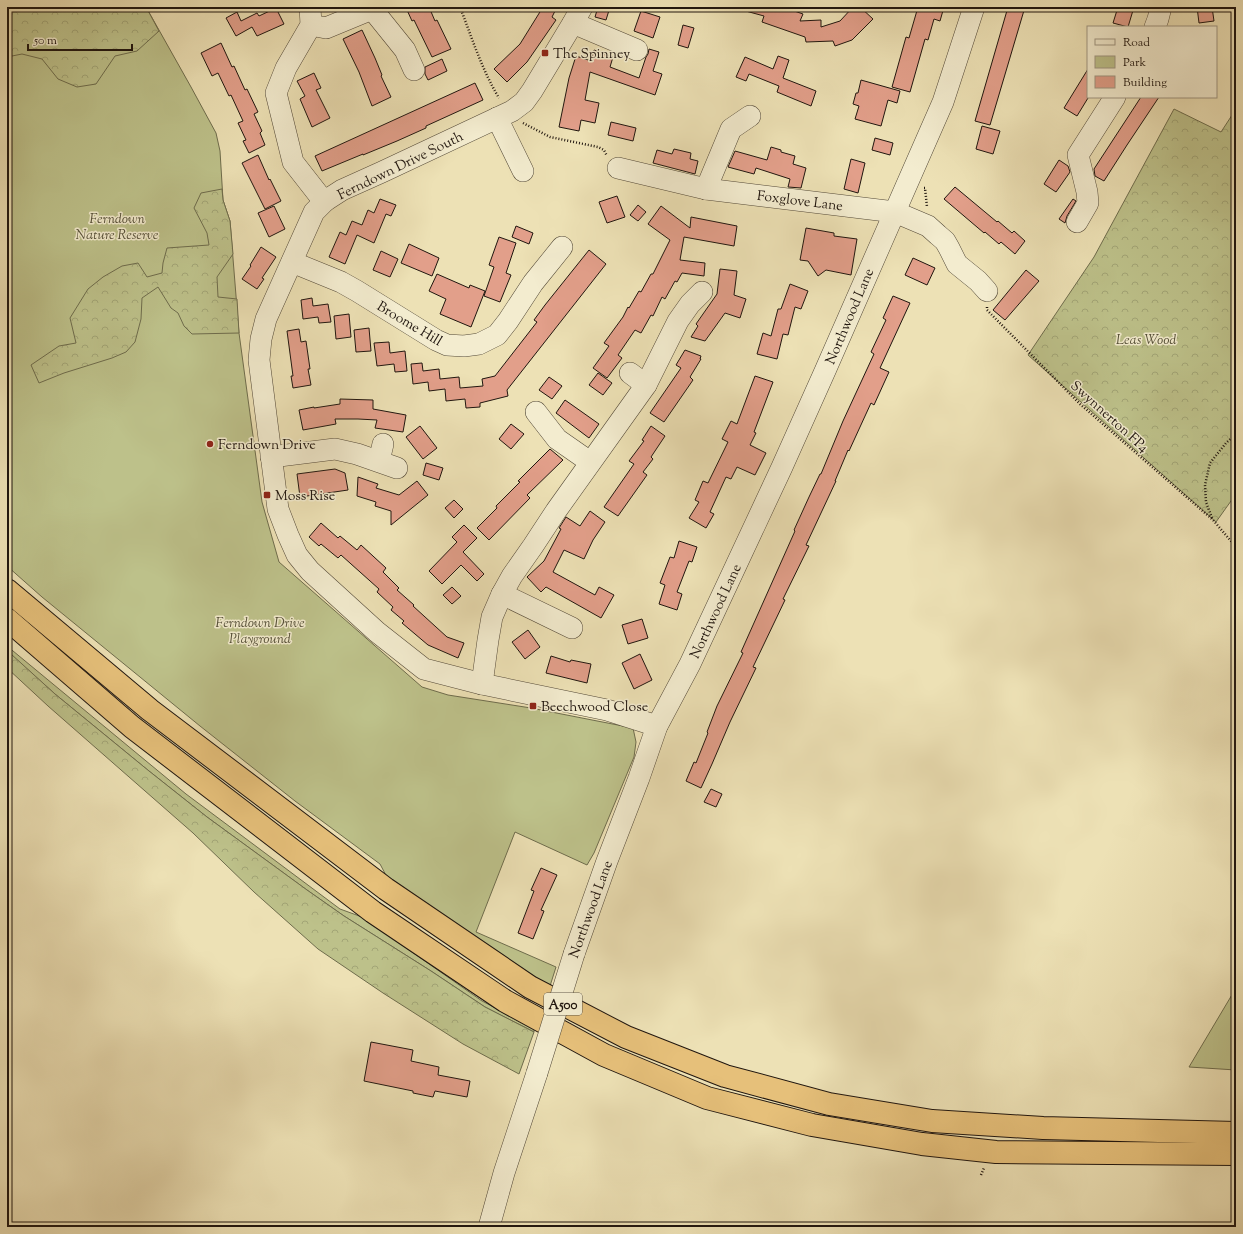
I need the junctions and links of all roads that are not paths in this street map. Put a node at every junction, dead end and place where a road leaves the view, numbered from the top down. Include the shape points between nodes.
1 (974, 7) edge
2 (1161, 7) edge
3 (372, 8) edge
4 (578, 15) edge
5 (311, 16) edge
6 (1155, 26) edge
7 (637, 50) dead end
8 (414, 70) dead end
9 (1114, 98) edge
10 (505, 115) junction
11 (750, 116) dead end
12 (618, 168) road end
13 (523, 171) dead end
14 (706, 189) junction
15 (326, 201) junction
16 (895, 212) junction
17 (1078, 222) dead end
18 (562, 247) dead end
19 (292, 262) junction
20 (983, 281) road end
21 (702, 292) dead end
22 (536, 412) dead end
23 (271, 457) junction
24 (386, 458) dead end
25 (590, 462) junction
26 (7, 590) edge
27 (502, 594) junction
28 (7, 619) edge
29 (572, 628) dead end
30 (482, 684) junction
31 (657, 726) junction
32 (1236, 1133) edge
33 (1236, 1154) edge
34 (489, 1227) edge

1 - 16 street, Northwood Lane via 943,102
2 - 6 street
3 - 5 street via 326,28
3 - 8 street via 405,50
4 - 7 street
4 - 10 street via 524,102
5 - 15 street via 276,93 293,162
9 - 17 street via 1078,154 1088,203
10 - 13 street
10 - 15 street, Ferndown Drive South via 342,190
11 - 14 street via 731,128
12 - 14 street, Foxglove Lane
14 - 16 street, Foxglove Lane
15 - 19 street, Ferndown Drive South via 314,212
16 - 20 street, Foxglove Lane via 928,226 945,241 957,264
16 - 31 street, Northwood Lane via 782,467 690,664
18 - 19 street, Broome Hill via 497,335 479,344 464,346 447,345 436,340 357,290
19 - 23 street, Ferndown Drive South via 266,319 261,339 259,360
21 - 25 street via 690,304 638,379 610,437
22 - 25 street via 557,439
23 - 24 street via 335,449
23 - 30 street, Ferndown Drive South via 278,509 297,555 310,571 377,632 424,669
25 - 27 street
26 - 32 highway, A500 via 150,710 386,889 530,987 626,1037 725,1076 829,1104 932,1121 1051,1129
27 - 29 street
27 - 30 street via 492,617
28 - 33 highway, A500 via 132,727 373,912 505,1001 604,1055 707,1098 812,1126 922,1144 996,1152
30 - 31 street, Ferndown Drive South via 607,710
31 - 34 street, Northwood Lane, bridge via 574,954

